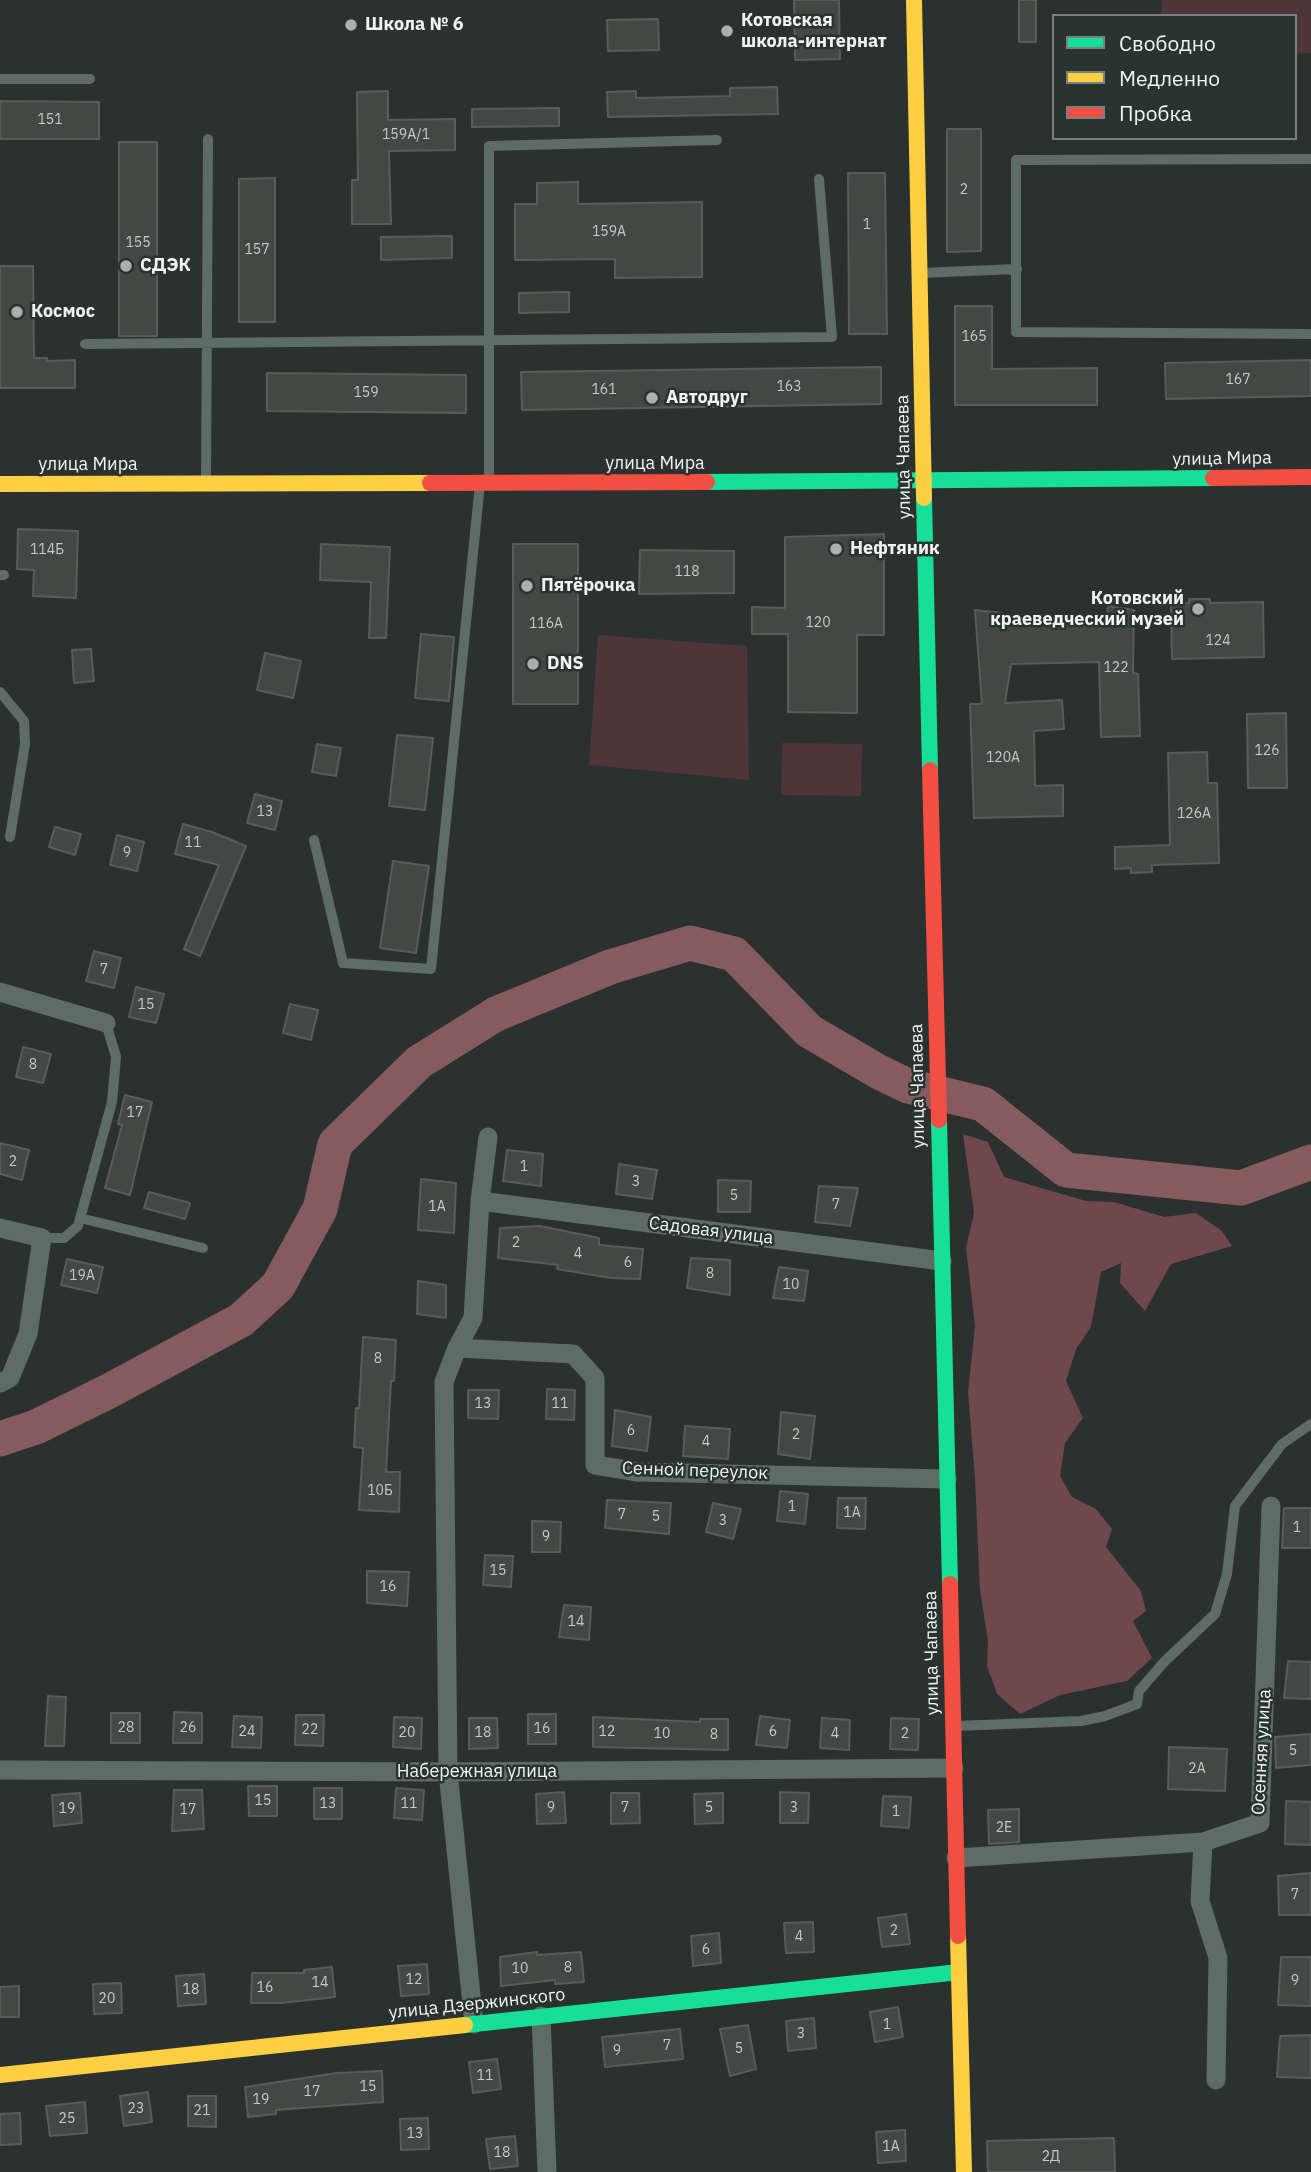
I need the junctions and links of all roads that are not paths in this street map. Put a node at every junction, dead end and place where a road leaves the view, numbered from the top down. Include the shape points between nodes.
1 (914, 0) edge
2 (0, 79) edge
3 (90, 79) dead end
4 (208, 139) dead end
5 (717, 140) dead end
6 (1311, 159) edge
7 (819, 179) dead end
8 (1017, 269) junction
9 (919, 273) junction
10 (1311, 334) edge
11 (489, 340) junction
12 (207, 343) junction
13 (85, 344) dead end
14 (1311, 477) edge
15 (923, 482) junction
16 (484, 483) junction
17 (0, 484) edge
18 (206, 484) junction
19 (0, 692) edge
20 (10, 837) dead end
21 (314, 840) dead end
22 (0, 992) edge
23 (106, 1023) joint
24 (488, 1137) dead end
25 (480, 1201) junction
26 (80, 1218) junction
27 (0, 1228) edge
28 (42, 1238) junction
29 (203, 1248) dead end
30 (942, 1261) junction
31 (457, 1348) junction
32 (0, 1383) edge
33 (1311, 1424) edge
34 (947, 1479) junction
35 (1271, 1506) dead end
36 (953, 1726) junction
37 (954, 1768) junction
38 (0, 1770) edge
39 (448, 1773) junction
40 (1203, 1842) junction
41 (956, 1858) junction
42 (959, 1972) junction
43 (541, 2017) junction
44 (474, 2024) junction
45 (0, 2075) edge
46 (1216, 2080) dead end
47 (547, 2172) edge
48 (964, 2172) edge

1 - 9 street, улица Чапаева
2 - 3 lane
4 - 12 lane
5 - 11 lane via 489,146
6 - 8 lane via 1016,160
7 - 11 lane via 832,337
8 - 9 lane
8 - 10 lane via 1016,332
9 - 15 street, улица Чапаева
11 - 12 lane
11 - 16 lane
12 - 13 lane
12 - 18 lane
14 - 15 street, улица Мира
15 - 16 street, улица Мира
15 - 30 street, улица Чапаева
16 - 18 street, улица Мира
16 - 21 lane via 431,969 343,963
17 - 18 street, улица Мира
19 - 20 lane via 24,721 25,744
22 - 23 street
23 - 26 lane via 116,1057 112,1102
24 - 25 street
25 - 30 street, Садовая улица
25 - 31 street via 473,1318
26 - 28 lane via 64,1238
26 - 29 lane
27 - 28 street
28 - 32 street via 28,1334 9,1377
30 - 34 street, улица Чапаева
31 - 34 street, Сенной переулок via 573,1354 595,1378 595,1465 638,1472
31 - 39 street via 444,1382
33 - 36 lane via 1282,1444 1235,1506 1227,1574 1215,1614 1165,1661 1139,1691 1137,1704 1081,1721
34 - 36 street, улица Чапаева
35 - 40 street, Осенняя улица via 1260,1823
36 - 37 street, улица Чапаева
37 - 39 street, Набережная улица
37 - 41 street, улица Чапаева
38 - 39 street, Набережная улица
39 - 44 street
40 - 41 street
40 - 46 street via 1200,1901 1218,1958
41 - 42 street, улица Чапаева
42 - 43 street, улица Дзержинского
42 - 48 street, улица Чапаева
43 - 44 street, улица Дзержинского
43 - 47 street
44 - 45 street, улица Дзержинского

